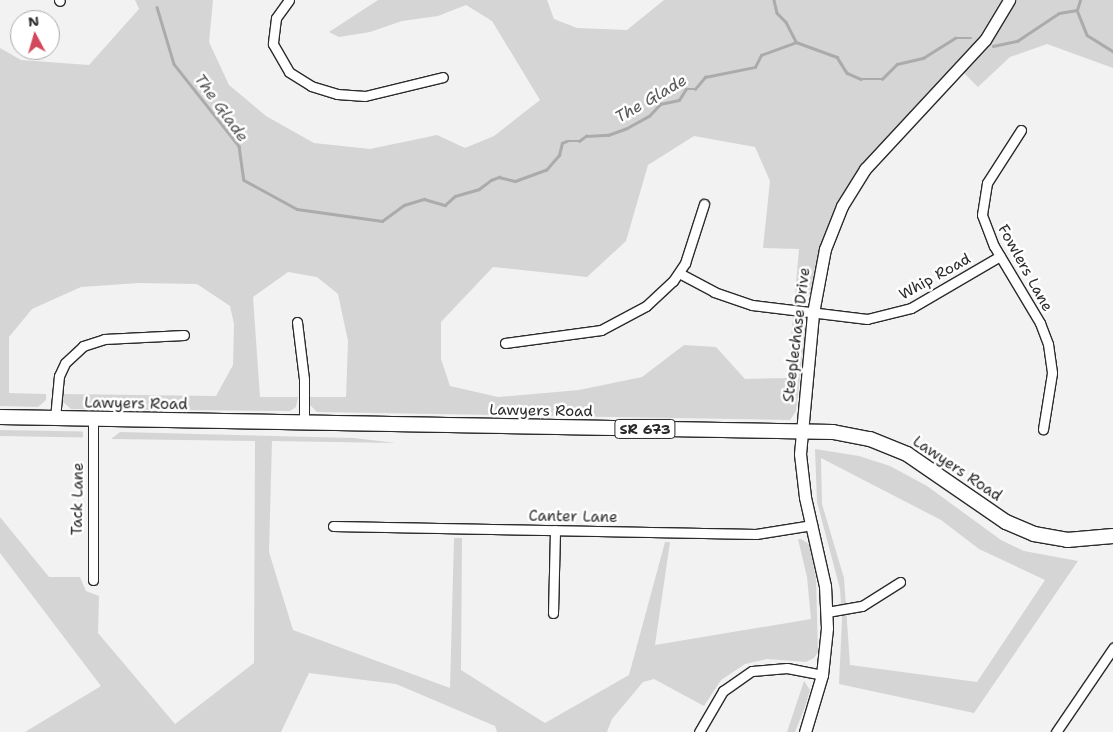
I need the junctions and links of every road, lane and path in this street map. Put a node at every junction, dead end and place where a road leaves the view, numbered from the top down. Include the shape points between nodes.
1 (289, 0) edge
2 (1009, 0) edge
3 (443, 77) dead end
4 (1020, 130) dead end
5 (704, 204) dead end
6 (1000, 256) junction
7 (679, 273) junction
8 (813, 313) junction
9 (297, 322) dead end
10 (184, 336) dead end
11 (505, 343) dead end
12 (0, 417) edge
13 (55, 418) junction
14 (93, 419) junction
15 (304, 423) junction
16 (1043, 429) dead end
17 (801, 431) junction
18 (812, 525) junction
19 (333, 526) dead end
20 (555, 530) junction
21 (1113, 536) edge
22 (93, 580) dead end
23 (900, 582) dead end
24 (827, 612) junction
25 (553, 613) dead end
26 (1113, 648) edge
27 (822, 675) junction
28 (699, 732) edge
29 (805, 732) edge
30 (1056, 732) edge

1 - 3 street via 276,18 274,44 289,72 311,86 337,94 365,96
2 - 8 street, Steeplechase Drive via 985,40 879,152 853,188 825,249
4 - 6 street, Fowlers Lane via 983,193 984,223
5 - 7 street via 690,251
6 - 8 street, Whip Road via 896,314 867,319
6 - 16 street, Fowlers Lane via 1040,323 1048,344 1052,373
7 - 8 street, Whip Road via 714,292 752,305
7 - 11 street via 646,306 618,323 585,334
8 - 17 street, Steeplechase Drive
9 - 15 street via 304,379
10 - 13 street via 104,339 83,346 65,363 59,376
12 - 13 main road, Lawyers Road / SR 673
13 - 14 main road, Lawyers Road / SR 673
14 - 15 main road, Lawyers Road / SR 673
14 - 22 street, Tack Lane
15 - 17 main road, Lawyers Road / SR 673
17 - 18 street, Steeplechase Drive via 802,477
17 - 21 main road, Lawyers Road / SR 673 via 852,435 888,445 922,463 1006,522 1034,534 1066,540
18 - 20 street, Canter Lane via 756,534
18 - 24 street, Steeplechase Drive via 821,561
19 - 20 street, Canter Lane
20 - 25 street
23 - 24 street via 862,606
24 - 27 street, Steeplechase Drive
26 - 30 street
27 - 28 street via 781,667 752,671 723,691
27 - 29 street, Steeplechase Drive

